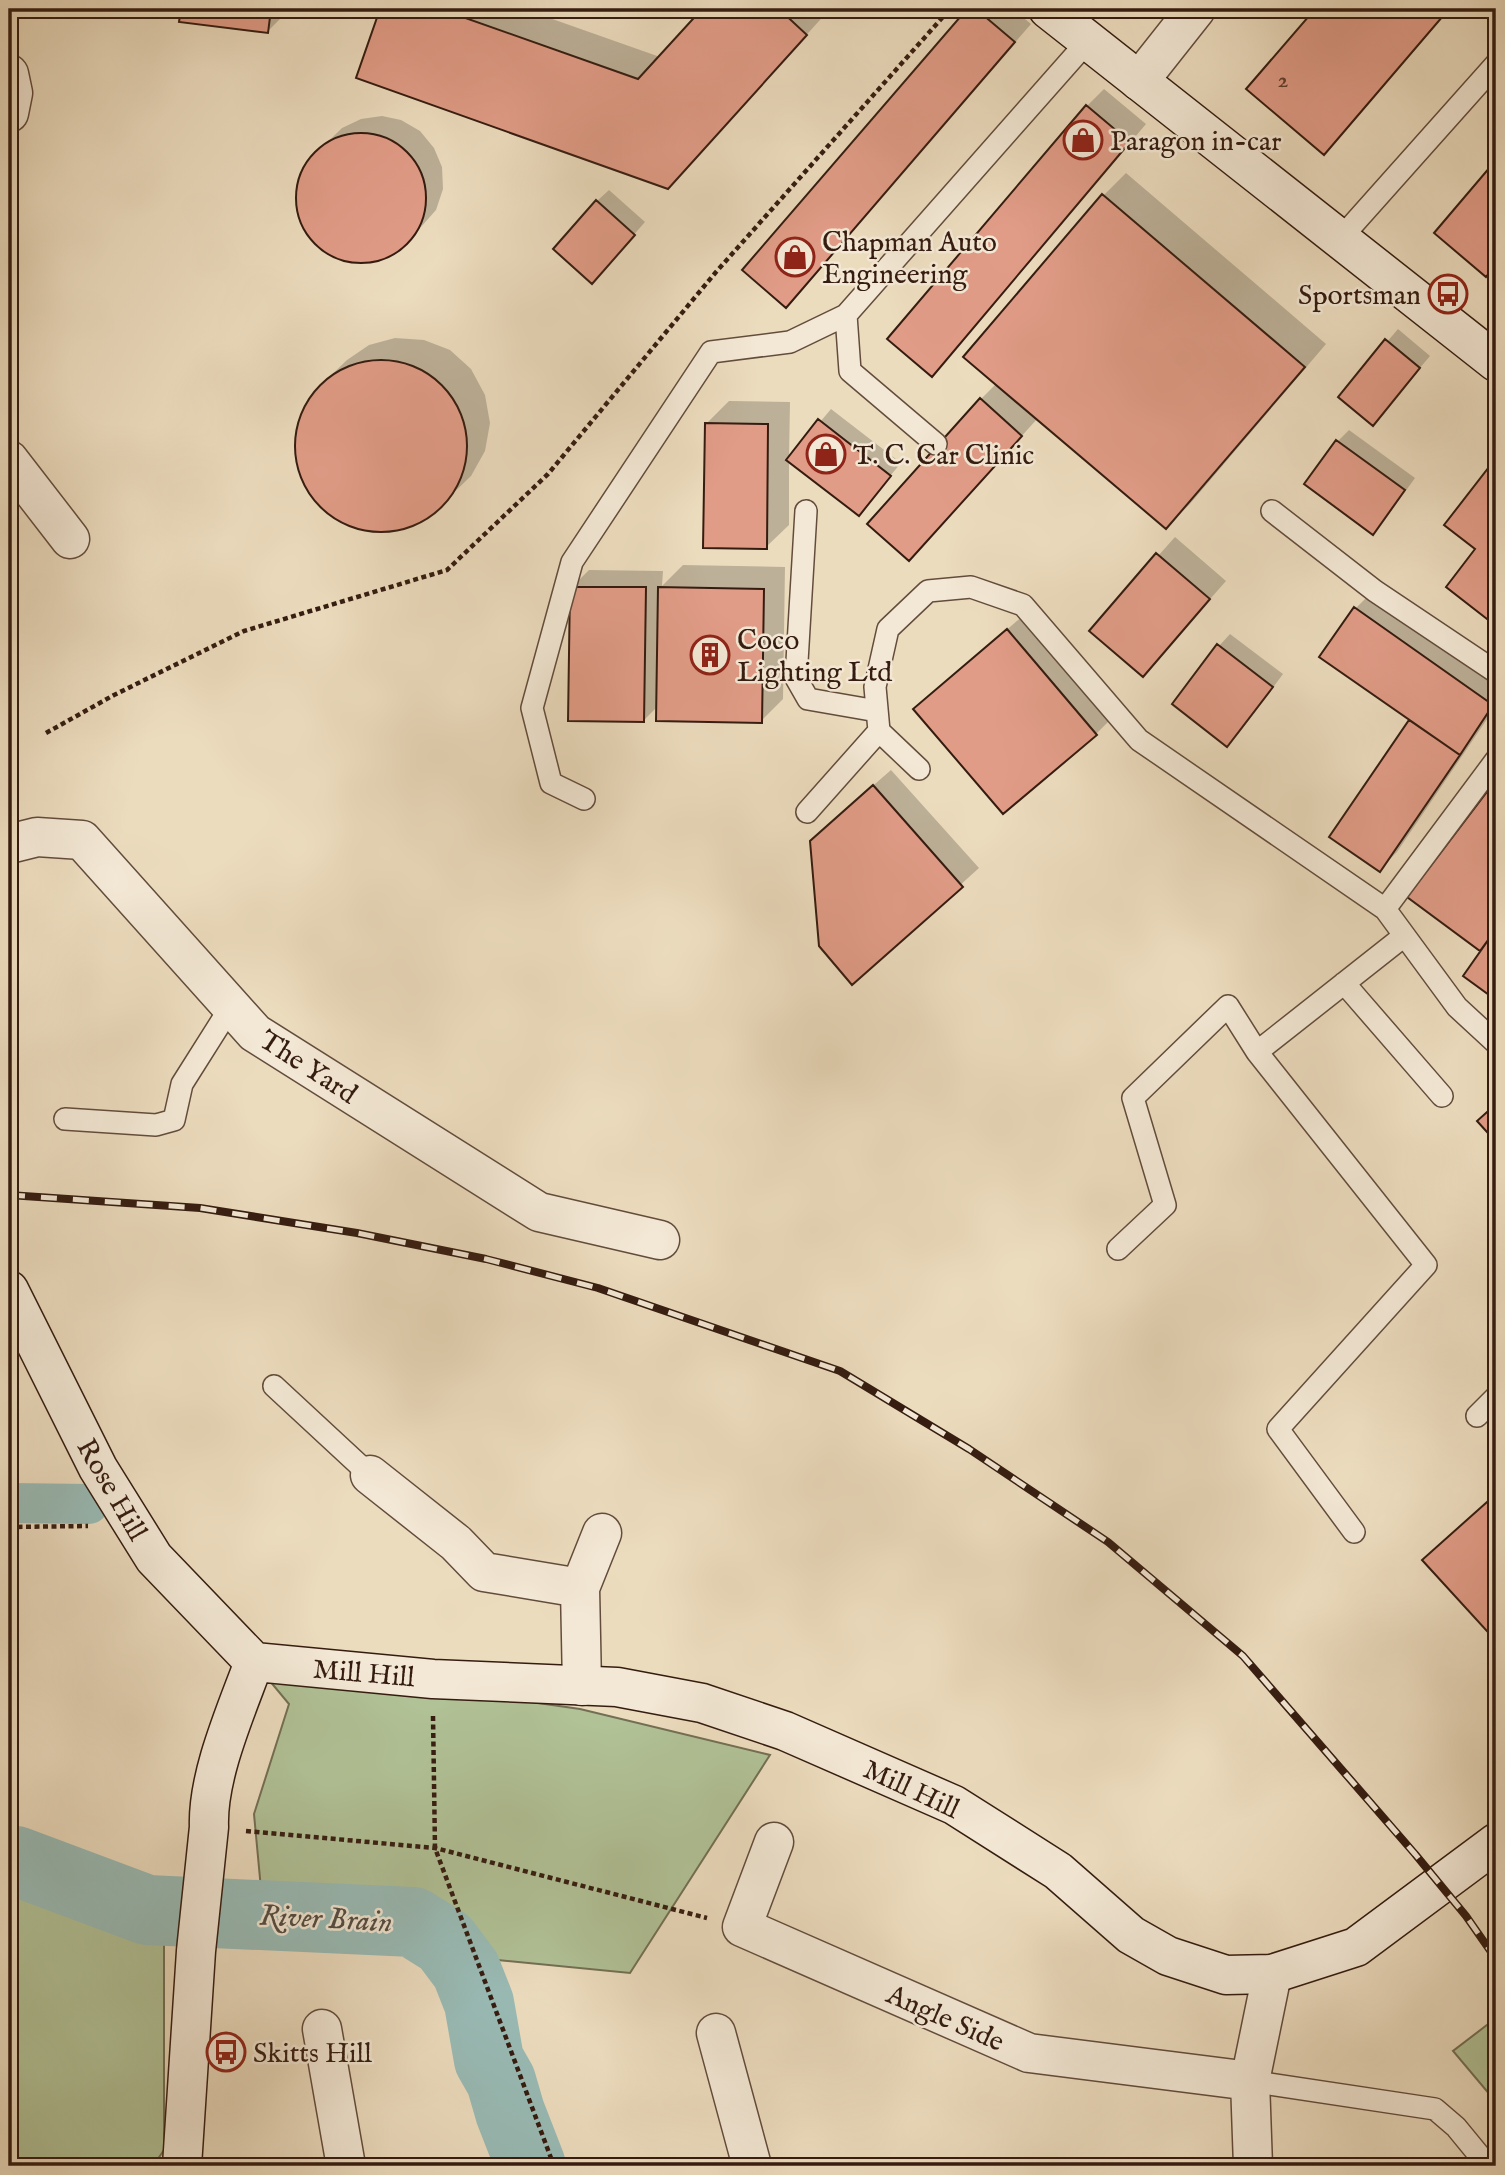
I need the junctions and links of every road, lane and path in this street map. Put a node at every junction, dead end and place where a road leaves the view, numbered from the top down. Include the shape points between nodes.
1 (950, 9) edge
2 (1048, 9) edge
3 (1195, 9) edge
4 (1087, 42) junction
5 (1496, 64) edge
6 (9, 74) edge
7 (1139, 81) junction
8 (9, 113) edge
9 (1340, 239) junction
10 (846, 315) junction
11 (1496, 362) edge
12 (936, 444) dead end
13 (9, 460) edge
14 (806, 511) dead end
15 (1272, 511) dead end
16 (70, 539) dead end
17 (1496, 672) edge
18 (878, 721) junction
19 (46, 733) dead end
20 (1496, 760) edge
21 (919, 769) dead end
22 (584, 799) dead end
23 (807, 812) dead end
24 (9, 844) edge
25 (1385, 909) junction
26 (1404, 936) junction
27 (1344, 983) junction
28 (230, 1008) junction
29 (1496, 1044) edge
30 (1257, 1052) junction
31 (1442, 1096) dead end
32 (65, 1119) dead end
33 (660, 1240) dead end
34 (1118, 1250) dead end
35 (9, 1290) edge
36 (274, 1386) dead end
37 (1496, 1397) edge
38 (1477, 1416) dead end
39 (370, 1475) joint
40 (133, 1525) junction
41 (9, 1527) edge
42 (1354, 1532) dead end
43 (602, 1533) dead end
44 (580, 1588) junction
45 (254, 1662) junction
46 (433, 1679) junction
47 (582, 1686) junction
48 (209, 1827) junction
49 (774, 1842) dead end
50 (1496, 1843) edge
51 (435, 1848) junction
52 (742, 1927) junction
53 (1272, 1974) junction
54 (322, 2029) dead end
55 (716, 2033) dead end
56 (1250, 2081) junction
57 (182, 2166) edge
58 (346, 2166) edge
59 (554, 2166) edge
60 (752, 2166) edge
61 (1253, 2166) edge
62 (1488, 2166) edge

1 - 19 path via 716,272 548,474 447,570 244,631
2 - 4 street
3 - 7 street
4 - 7 street
4 - 10 lane
5 - 9 lane
6 - 8 street via 13,93
7 - 9 street
9 - 11 street
10 - 12 lane via 850,371
10 - 22 lane via 790,342 711,352 572,562 532,708 551,783
13 - 16 street
14 - 18 lane via 796,678 808,699
15 - 17 lane via 1375,591
18 - 21 lane
18 - 23 lane
18 - 25 lane via 875,687 888,629 928,591 971,587 1023,605 1139,740
20 - 25 lane
24 - 28 street, The Yard via 37,837 82,840
25 - 26 lane
26 - 27 lane
26 - 29 lane via 1457,1007
27 - 30 lane
27 - 31 lane
28 - 32 lane via 182,1084 174,1120 156,1125
28 - 33 street, The Yard via 255,1033 539,1212
30 - 34 lane via 1228,1006 1133,1098 1165,1205
30 - 42 lane via 1426,1265 1279,1429
35 - 40 street, Rose Hill via 98,1468
36 - 39 lane
37 - 38 lane
39 - 44 street via 456,1543 484,1572
40 - 41 path
40 - 45 street, Rose Hill via 154,1558
43 - 44 street
44 - 47 street
45 - 46 street, Mill Hill
45 - 48 street via 227,1735 208,1810
46 - 47 street, Mill Hill
46 - 51 path
47 - 53 street, Mill Hill via 617,1687 702,1703 785,1731 954,1805 1058,1871 1131,1935 1168,1956 1226,1975
48 - 51 path
48 - 57 street
49 - 52 street
50 - 53 street, Mill Hill via 1356,1947
51 - 52 path
51 - 59 path
52 - 56 street, Angle Side via 1029,2053
53 - 56 street
54 - 58 street
55 - 60 street
56 - 61 street
56 - 62 lane via 1435,2109

